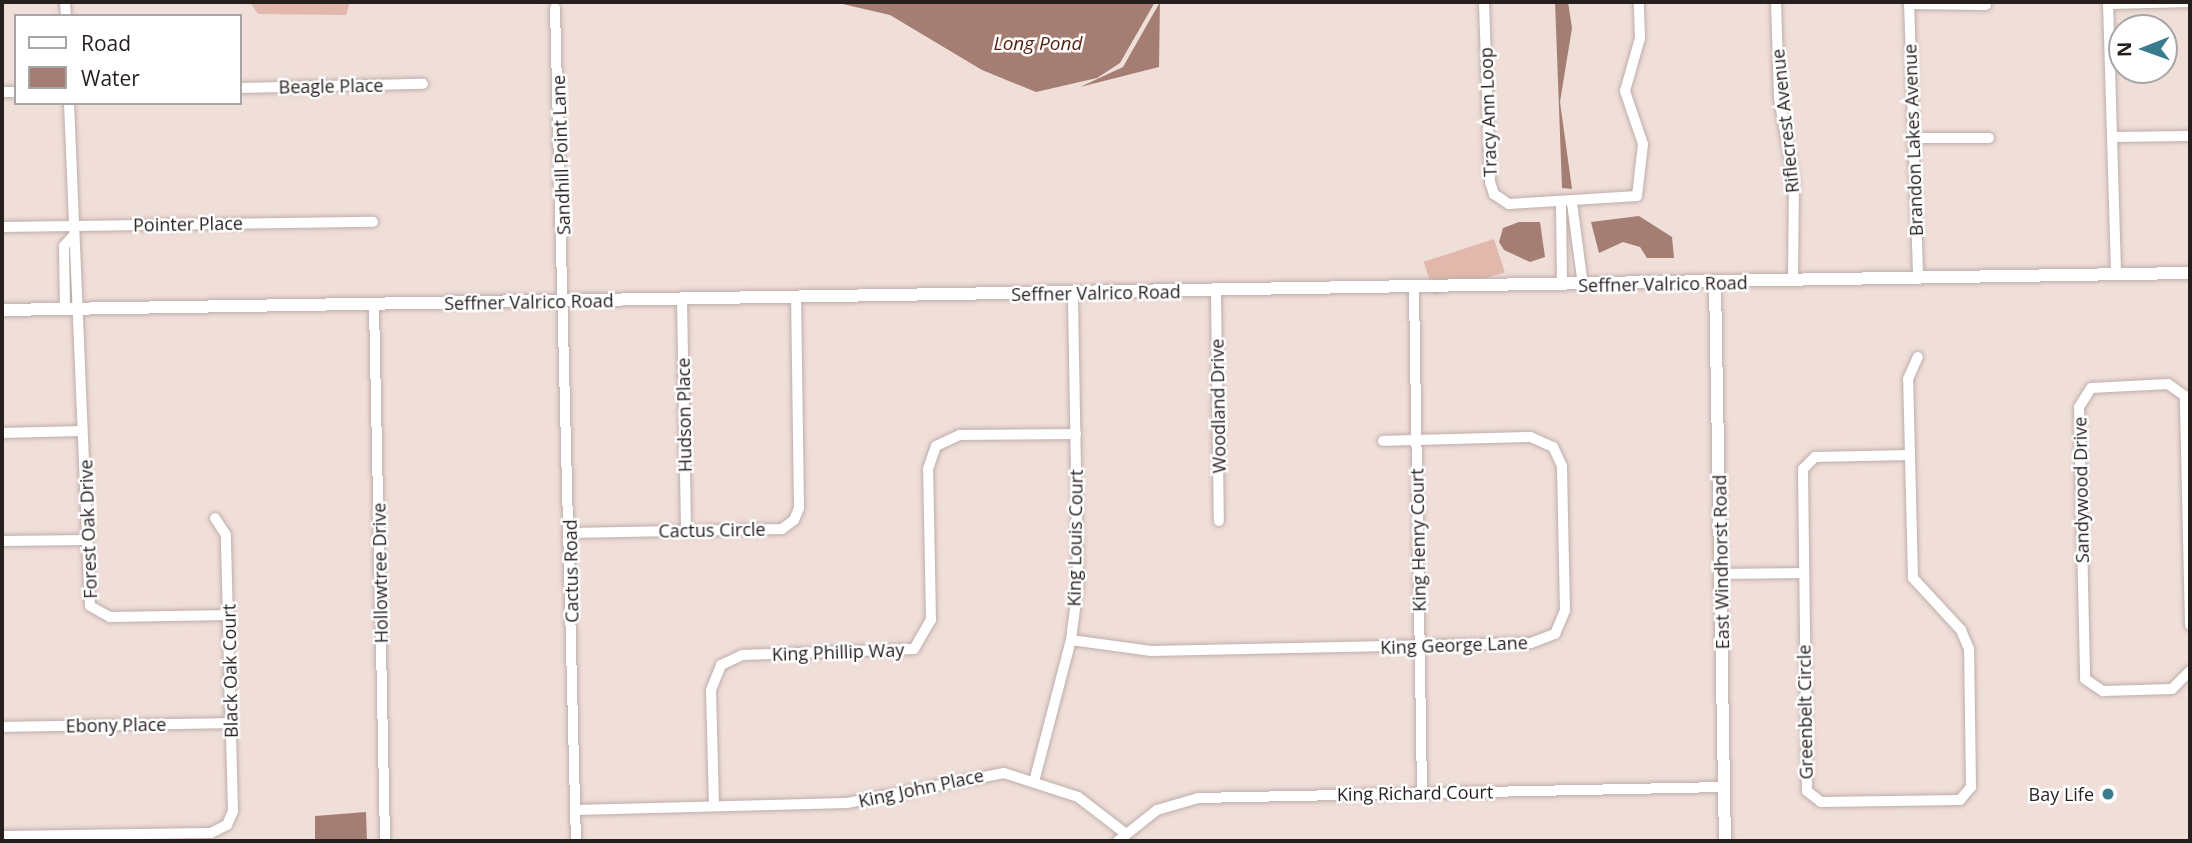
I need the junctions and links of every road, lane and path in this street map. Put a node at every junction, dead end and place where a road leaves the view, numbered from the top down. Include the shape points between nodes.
1 (1484, 2) edge
2 (1639, 2) edge
3 (1776, 2) edge
4 (2190, 2) edge
5 (1909, 3) edge
6 (2108, 3) edge
7 (1986, 5) dead end
8 (555, 8) dead end
9 (422, 85) dead end
10 (242, 88) edge
11 (69, 105) edge
12 (2190, 136) edge
13 (2113, 137) junction
14 (1913, 138) junction
15 (1989, 138) dead end
16 (1566, 203) junction
17 (373, 222) dead end
18 (71, 225) junction
19 (2, 227) edge
20 (1580, 246) junction
21 (1562, 247) junction
22 (2190, 273) edge
23 (2116, 275) junction
24 (1918, 279) junction
25 (1793, 281) junction
26 (1715, 282) junction
27 (1562, 285) junction
28 (1583, 285) junction
29 (1414, 288) junction
30 (1216, 291) junction
31 (1073, 293) junction
32 (796, 297) junction
33 (682, 299) junction
34 (565, 302) junction
35 (374, 305) junction
36 (72, 309) junction
37 (2, 310) edge
38 (1918, 357) dead end
39 (82, 431) junction
40 (2, 433) edge
41 (1076, 434) junction
42 (1416, 440) junction
43 (1383, 441) dead end
44 (1909, 455) junction
45 (215, 518) dead end
46 (1219, 522) dead end
47 (686, 531) junction
48 (570, 533) junction
49 (87, 540) junction
50 (2, 541) edge
51 (1803, 573) junction
52 (1721, 574) junction
53 (2190, 592) edge
54 (229, 615) junction
55 (2190, 625) edge
56 (1071, 640) junction
57 (1420, 646) junction
58 (2190, 671) edge
59 (231, 723) junction
60 (2, 727) edge
61 (1035, 778) junction
62 (1724, 787) junction
63 (1422, 793) junction
64 (714, 805) junction
65 (576, 810) junction
66 (2, 836) edge
67 (1121, 837) edge
68 (385, 841) edge
69 (576, 841) edge
70 (1725, 841) edge

1 - 16 street, Tracy Ann Loop via 1494,194 1510,204
2 - 16 street, Tracy Ann Loop via 1640,38 1625,91 1643,144 1642,187 1625,202
3 - 25 street, Riflecrest Avenue via 1779,98 1794,182
4 - 6 street
5 - 7 street
5 - 14 street, Brandon Lakes Avenue
6 - 13 street
8 - 34 street, Sandhill Point Lane
9 - 10 street, Beagle Place
11 - 18 street, Forest Oak Drive
12 - 13 street
13 - 23 street
14 - 15 street
14 - 24 street, Brandon Lakes Avenue
16 - 20 street
16 - 21 street
17 - 18 street, Pointer Place
18 - 19 street, Pointer Place
18 - 36 street, Forest Oak Drive via 72,237 64,246
20 - 21 street
20 - 28 street
21 - 27 street
22 - 23 street, Seffner Valrico Road
23 - 24 street, Seffner Valrico Road
24 - 25 street, Seffner Valrico Road
25 - 26 street, Seffner Valrico Road
26 - 28 street, Seffner Valrico Road
26 - 52 street, East Windhorst Road
27 - 28 street, Seffner Valrico Road
27 - 29 street, Seffner Valrico Road
29 - 30 street, Seffner Valrico Road
29 - 42 street, King Henry Court
30 - 31 street, Seffner Valrico Road
30 - 46 street, Woodland Drive
31 - 32 street, Seffner Valrico Road
31 - 41 street, King Louis Court
32 - 33 street, Seffner Valrico Road
32 - 47 street, Cactus Circle via 798,514 782,528
33 - 34 street, Seffner Valrico Road
33 - 47 street, Hudson Place
34 - 35 street, Seffner Valrico Road
34 - 48 street, Cactus Road
35 - 36 street, Seffner Valrico Road
35 - 68 street, Hollowtree Drive
36 - 37 street, Seffner Valrico Road
36 - 39 street, Forest Oak Drive
38 - 44 street, Greenbelt Circle via 1908,379
39 - 40 street
39 - 49 street, Forest Oak Drive
41 - 56 street, King Louis Court via 1078,585
41 - 64 street, King Phillip Way via 960,435 936,446 928,469 931,620 914,649 742,655 721,665 711,690
42 - 43 street, King George Lane
42 - 57 street, King Henry Court
42 - 57 street, King George Lane via 1531,437 1553,447 1562,466 1561,626 1544,641
44 - 51 street, Greenbelt Circle via 1815,457 1803,469
44 - 51 street, Greenbelt Circle via 1913,578 1961,630 1969,649 1971,786 1960,800 1821,802 1807,791
45 - 54 street, Black Oak Court via 226,535
47 - 48 street, Cactus Circle
48 - 65 street, Cactus Road
49 - 50 street
49 - 54 street, Forest Oak Drive via 88,597 95,612
51 - 52 street
52 - 62 street, East Windhorst Road
53 - 55 street, Sandywood Drive
53 - 58 street, Sandywood Drive via 2185,396 2168,384 2091,388 2079,407 2085,679 2103,691 2172,690
54 - 59 street, Black Oak Court
56 - 57 street, King George Lane via 1151,651
56 - 61 street, King Louis Court
57 - 63 street, King Henry Court
59 - 60 street, Ebony Place
59 - 66 street, Black Oak Court via 233,811 227,825 211,833
61 - 64 street, King John Place via 974,774 847,803
61 - 67 street, King John Place via 1078,797
62 - 63 street, King Richard Court
62 - 70 street, East Windhorst Road
63 - 67 street, King Richard Court via 1198,798 1157,810
64 - 65 street, King John Place
65 - 69 street, Cactus Road

